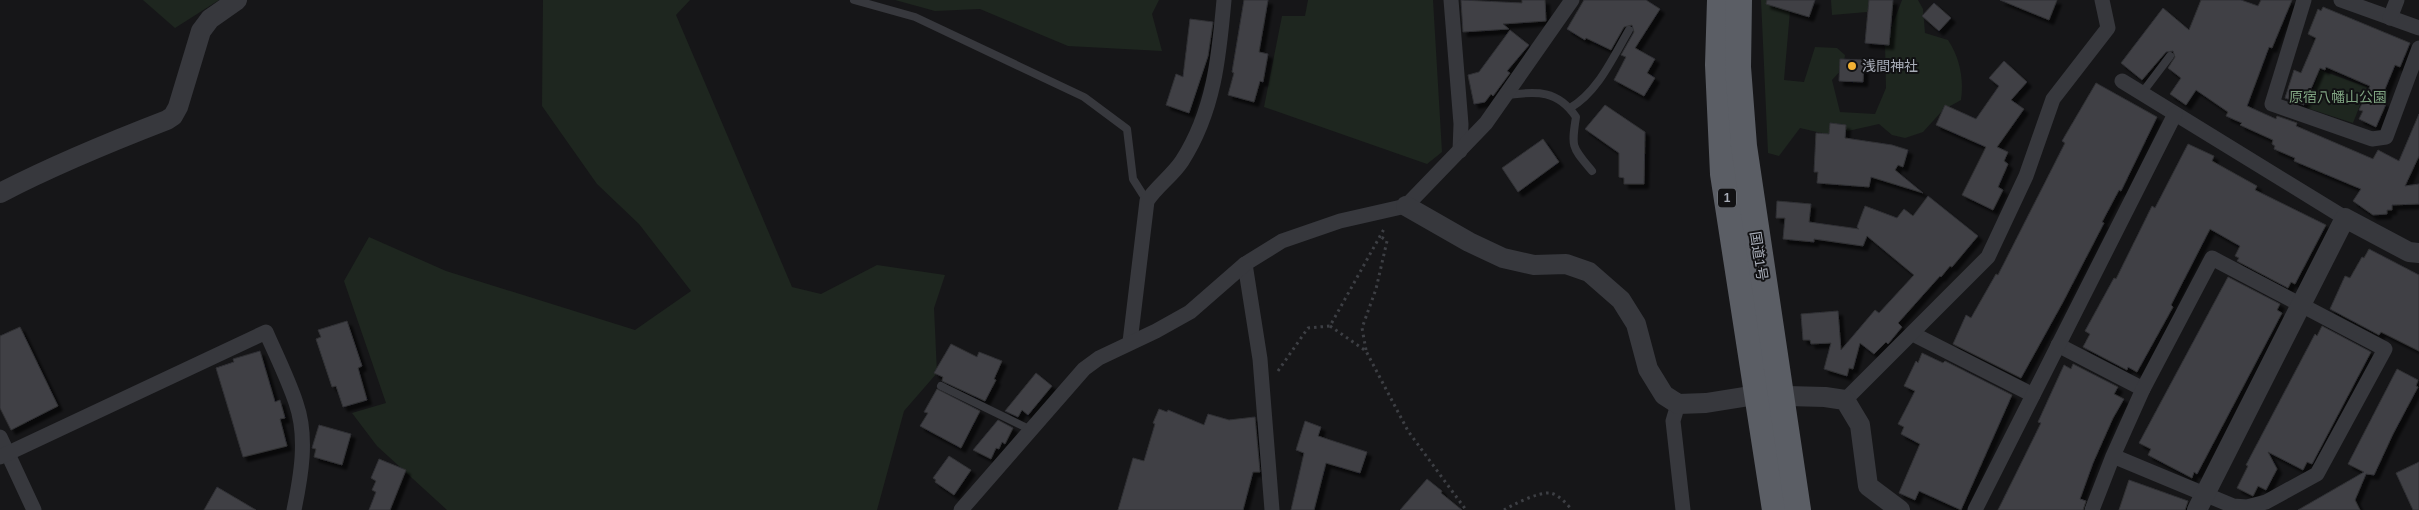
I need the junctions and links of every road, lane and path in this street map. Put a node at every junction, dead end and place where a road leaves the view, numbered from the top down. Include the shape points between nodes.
1 (237, 0) edge
2 (854, 0) edge
3 (1224, 0) edge
4 (1451, 0) edge
5 (1572, 0) edge
6 (1720, 0) edge
7 (1738, 0) edge
8 (2102, 0) edge
9 (2304, 0) edge
10 (2341, 0) edge
11 (2397, 0) edge
12 (2390, 18) junction
13 (2419, 28) edge
14 (1629, 30) dead end
15 (2419, 48) edge
16 (2170, 56) dead end
17 (2122, 81) dead end
18 (2142, 94) junction
19 (1505, 96) junction
20 (1570, 108) junction
21 (2175, 114) junction
22 (1460, 151) junction
23 (1592, 171) dead end
24 (0, 193) edge
25 (1148, 201) junction
26 (1401, 207) junction
27 (2345, 218) junction
28 (1380, 236) junction
29 (2419, 253) edge
30 (1245, 264) junction
31 (2300, 304) junction
32 (1330, 326) junction
33 (1913, 334) junction
34 (1130, 342) junction
35 (2058, 345) junction
36 (1366, 351) junction
37 (1261, 374) junction
38 (941, 386) dead end
39 (2144, 389) junction
40 (1769, 395) junction
41 (2033, 395) junction
42 (1845, 400) junction
43 (1678, 404) junction
44 (1031, 430) junction
45 (0, 437) edge
46 (4, 455) edge
47 (2113, 456) junction
48 (2200, 502) edge
49 (34, 510) edge
50 (294, 510) edge
51 (961, 510) edge
52 (1272, 510) edge
53 (1466, 510) edge
54 (1504, 510) edge
55 (1572, 510) edge
56 (1683, 510) edge
57 (1775, 510) edge
58 (1798, 510) edge
59 (1900, 510) edge
60 (1975, 510) edge
61 (2092, 510) edge

1 - 24 street via 210,19 201,31 173,116 42,171
2 - 25 lane via 916,17 1084,97 1127,129 1133,179
3 - 25 street via 1217,71 1199,130 1182,160
4 - 22 street via 1461,124
5 - 19 street
6 - 40 highway, 国道1号 / 1 via 1718,65 1723,174
7 - 40 highway, 国道1号 / 1 via 1738,67 1744,146
8 - 33 street via 2108,28 2053,99 2026,176 1988,256
9 - 15 street via 2272,104 2372,139 2386,137
10 - 12 street
11 - 12 street
12 - 13 street
14 - 20 lane via 1600,79 1582,101
16 - 18 lane
17 - 18 street
18 - 21 street
19 - 20 lane via 1548,94
19 - 22 street
20 - 23 lane via 1576,117 1574,150
21 - 27 street
21 - 35 street
22 - 26 street
25 - 34 street
26 - 28 path
26 - 30 street via 1311,230 1282,241
26 - 43 street via 1503,258 1534,265 1566,264 1590,272 1621,300 1636,324 1648,369 1664,395
27 - 29 street via 2409,252
27 - 31 street
28 - 32 path
28 - 36 path via 1387,241 1362,328
30 - 34 street via 1190,312
30 - 37 street
31 - 39 street via 2212,258
31 - 48 street
31 - 48 street via 2385,349 2317,474 2266,502 2247,507
32 - 36 path
32 - 37 path via 1308,328 1279,371
33 - 41 street
33 - 42 street
34 - 44 street via 1084,369
35 - 39 street
35 - 41 street
36 - 53 path via 1408,431
37 - 52 street
38 - 44 lane
39 - 47 street
40 - 42 street
40 - 43 street
40 - 57 highway, 国道1号 / 1
40 - 58 highway, 国道1号 / 1
41 - 60 street
42 - 59 street via 1860,425 1868,486
43 - 56 street via 1673,421
44 - 51 street
45 - 46 street
46 - 49 street
46 - 50 street via 266,332 297,404 303,438 300,484
47 - 48 street
47 - 61 street
54 - 55 path via 1549,493

